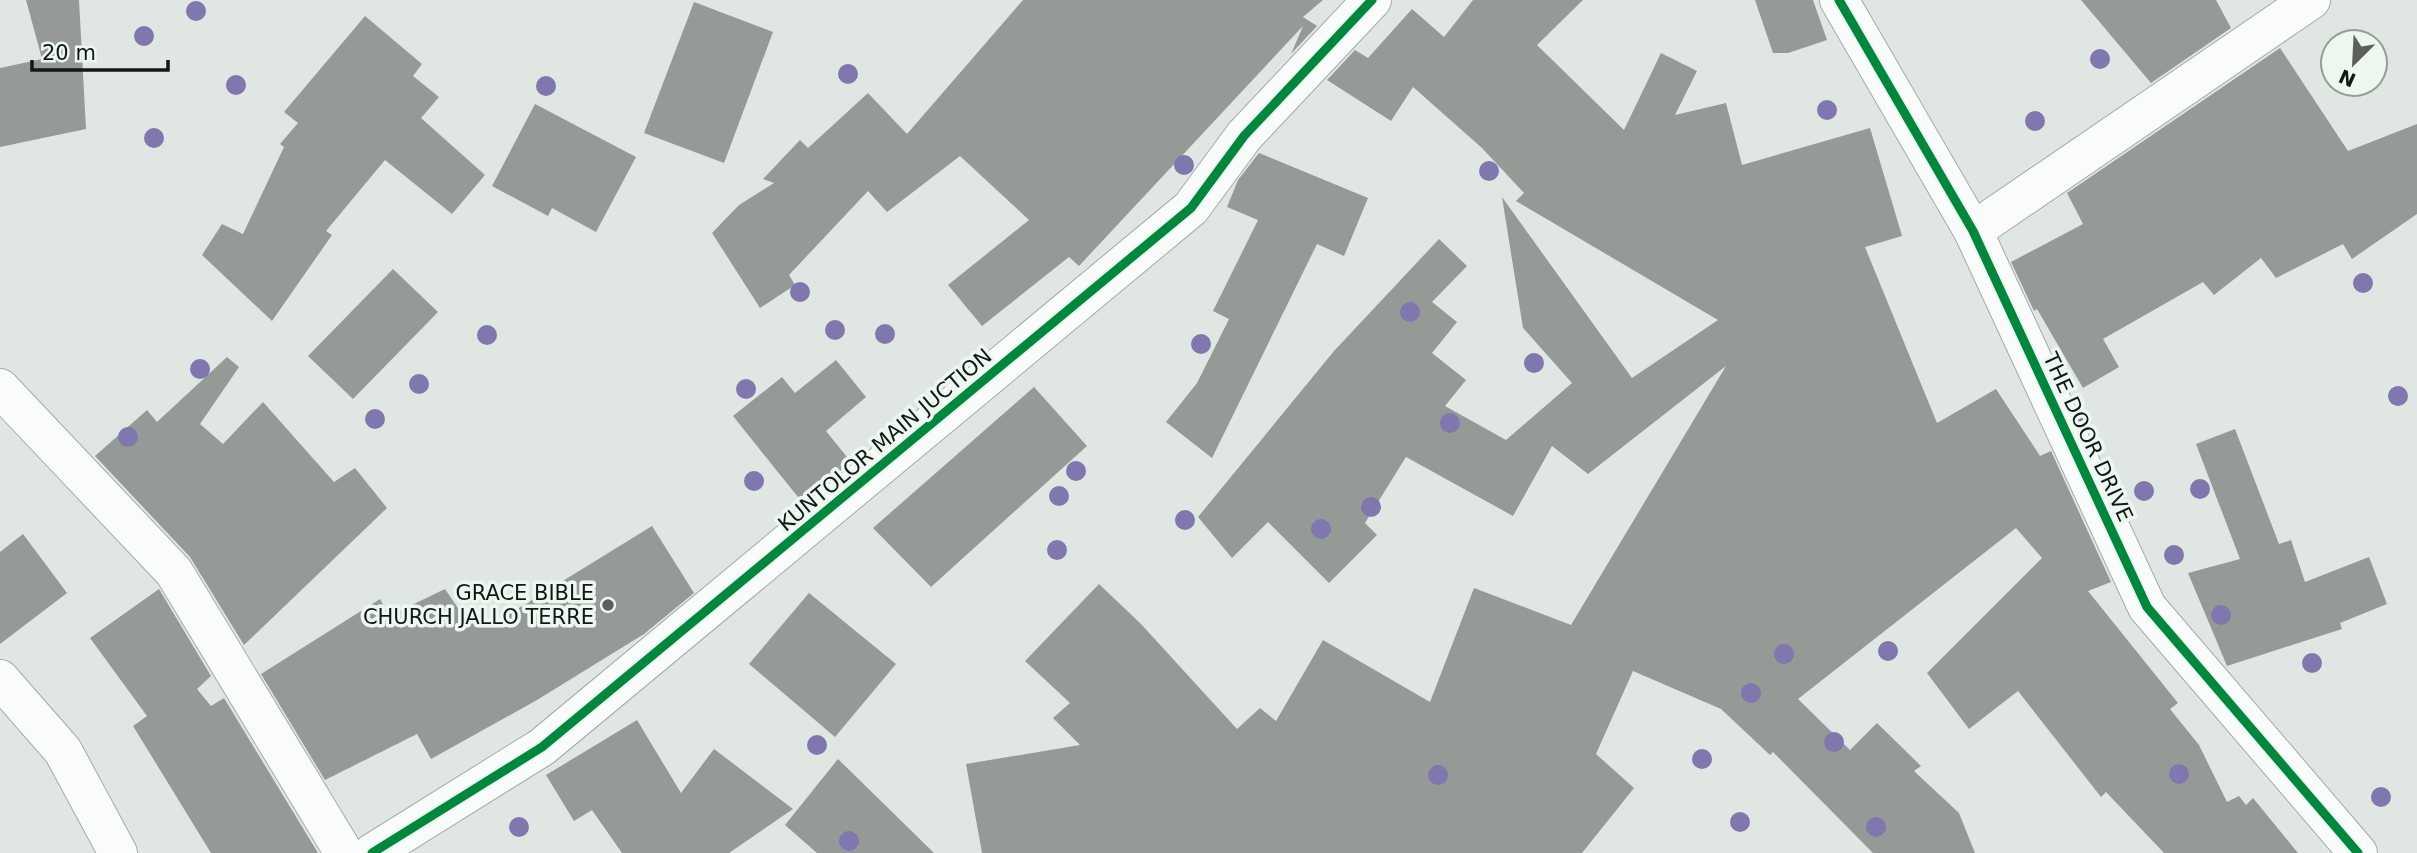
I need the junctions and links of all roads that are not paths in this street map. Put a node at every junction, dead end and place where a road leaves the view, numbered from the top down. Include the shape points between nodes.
1 (1372, 0) edge
2 (1839, 0) edge
3 (2311, 0) edge
4 (1973, 231) junction
5 (0, 388) edge
6 (0, 679) edge
7 (118, 853) edge
8 (344, 853) edge
9 (372, 853) edge
10 (2358, 853) edge

1 - 9 street, KUNTOLOR MAIN JUCTION via 1244,136 1191,208 542,747
2 - 4 street, THE DOOR DRIVE
3 - 4 street
4 - 10 street, THE DOOR DRIVE via 2147,607
5 - 8 street via 174,572
6 - 7 street via 63,751

